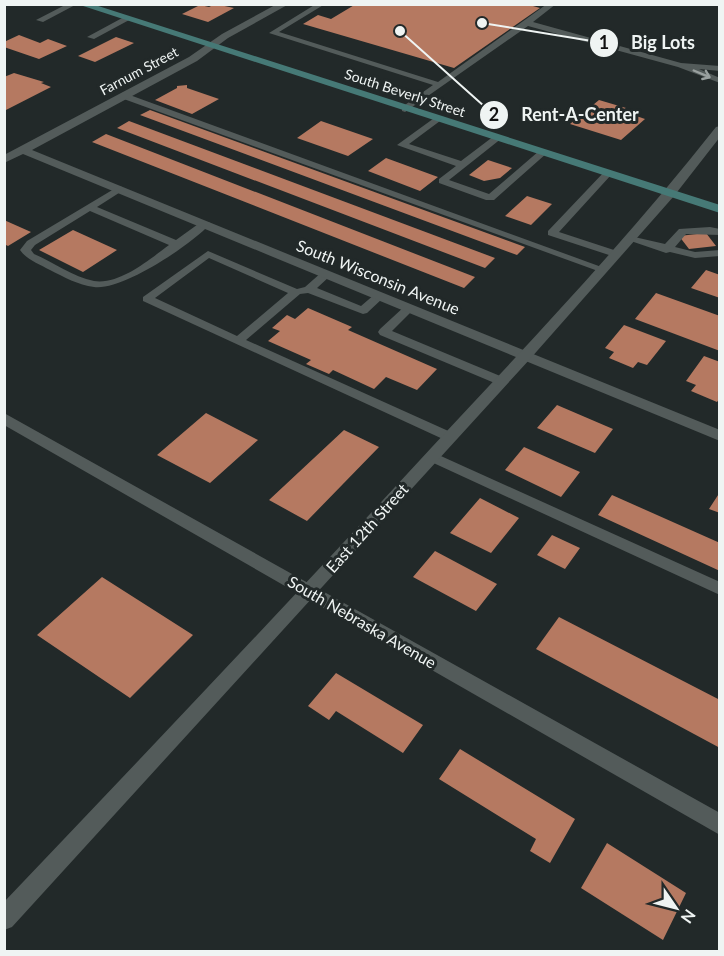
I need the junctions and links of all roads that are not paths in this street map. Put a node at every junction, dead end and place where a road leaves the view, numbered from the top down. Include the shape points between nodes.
1 (74, 4) edge
2 (81, 4) edge
3 (322, 4) edge
4 (553, 4) edge
5 (281, 5) edge
6 (40, 20) dead end
7 (127, 20) junction
8 (527, 23) junction
9 (91, 37) dead end
10 (211, 47) junction
11 (681, 65) junction
12 (720, 69) edge
13 (720, 81) edge
14 (440, 85) junction
15 (124, 96) junction
16 (405, 109) junction
17 (437, 119) junction
18 (720, 129) edge
19 (496, 138) junction
20 (23, 150) junction
21 (542, 153) junction
22 (4, 160) edge
23 (463, 165) junction
24 (608, 173) junction
25 (119, 189) junction
26 (670, 193) junction
27 (90, 207) junction
28 (720, 209) edge
29 (205, 224) junction
30 (720, 232) edge
31 (630, 239) junction
32 (176, 244) junction
33 (666, 250) junction
34 (720, 253) edge
35 (616, 254) junction
36 (602, 269) junction
37 (326, 274) junction
38 (302, 290) junction
39 (379, 296) junction
40 (409, 308) junction
41 (239, 340) junction
42 (525, 356) junction
43 (501, 381) junction
44 (4, 418) edge
45 (450, 436) junction
46 (720, 436) edge
47 (432, 457) junction
48 (720, 589) edge
49 (309, 592) junction
50 (720, 825) edge
51 (4, 919) edge

1 - 6 lane
2 - 7 main road, South Beverly Street
3 - 14 lane via 273,33
4 - 8 lane
5 - 10 street, Farnum Street
7 - 9 lane
7 - 10 main road, South Beverly Street
8 - 11 lane
8 - 14 lane
10 - 15 street, Farnum Street
10 - 16 main road, South Beverly Street
11 - 12 lane
11 -> 13 lane
14 - 16 lane
15 - 20 street, Farnum Street
15 - 36 lane
16 - 17 main road, South Beverly Street
17 - 19 main road, South Beverly Street
17 - 23 lane via 402,145
18 - 26 street, East 12th Street
19 - 21 main road, South Beverly Street
19 - 23 lane
20 - 22 street, Farnum Street
20 - 25 street, South Wisconsin Avenue
21 - 23 lane via 490,198 442,182
21 - 24 main road, South Beverly Street
24 - 26 main road, South Beverly Street
24 - 35 lane via 552,233
25 - 27 lane
25 - 29 street, South Wisconsin Avenue
26 - 28 main road, South Beverly Street
26 - 31 street, East 12th Street
27 - 32 lane
27 - 32 lane via 25,250 30,256 94,285 108,285 125,280
29 - 32 lane
29 - 37 street, South Wisconsin Avenue
30 - 33 lane via 683,231
31 - 33 lane
31 - 35 street, East 12th Street
33 - 34 lane via 695,255
35 - 36 street, East 12th Street
36 - 42 street, East 12th Street
37 - 38 lane
37 - 39 street, South Wisconsin Avenue
38 - 39 lane via 363,311
38 - 41 lane
38 - 41 lane via 208,254 147,299
39 - 40 street, South Wisconsin Avenue
40 - 42 street, South Wisconsin Avenue
40 - 43 lane via 384,332
41 - 45 lane
42 - 43 street, East 12th Street
42 - 46 street, South Wisconsin Avenue
43 - 45 street, East 12th Street
44 - 49 street, South Nebraska Avenue
45 - 47 street, East 12th Street
47 - 48 lane
47 - 49 street, East 12th Street
49 - 50 street, South Nebraska Avenue
49 - 51 street, East 12th Street

